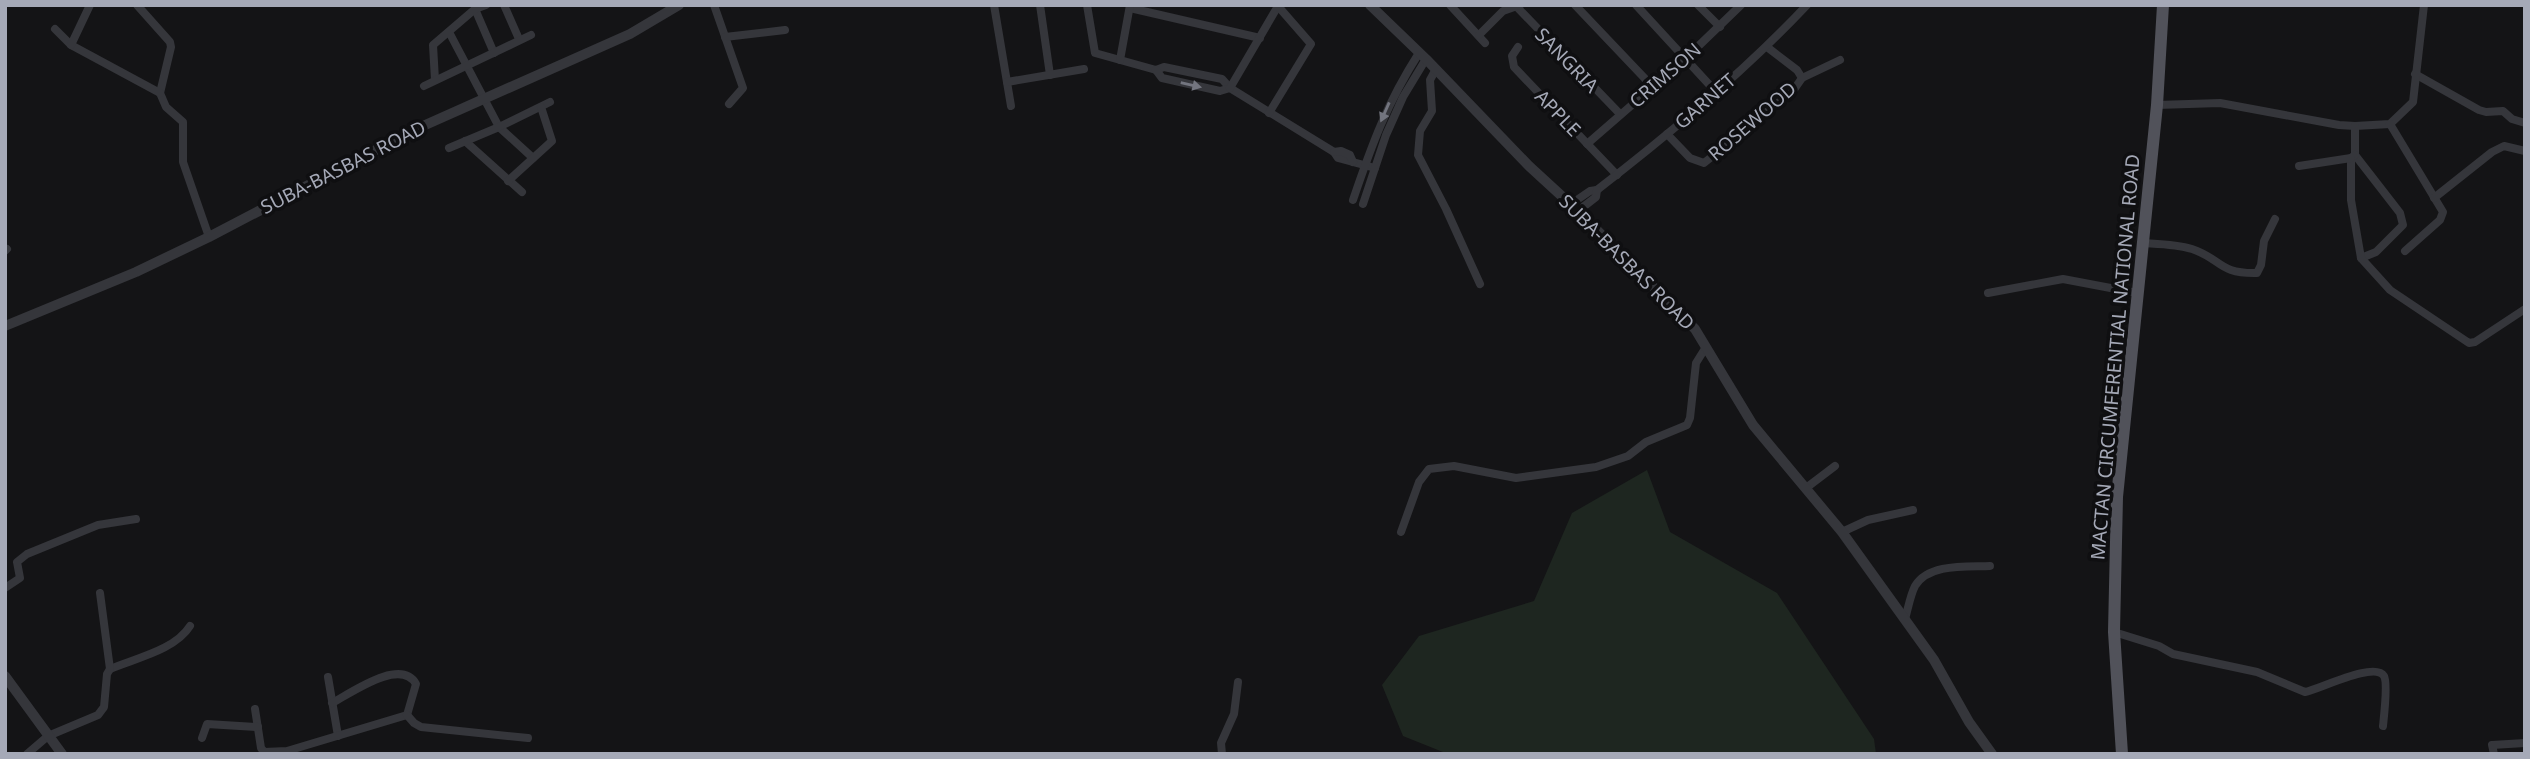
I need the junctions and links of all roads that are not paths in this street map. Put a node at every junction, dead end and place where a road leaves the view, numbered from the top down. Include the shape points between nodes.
1 (90, 5) edge
2 (137, 5) edge
3 (486, 5) edge
4 (504, 5) edge
5 (679, 5) edge
6 (715, 5) edge
7 (994, 5) edge
8 (1040, 5) edge
9 (1087, 5) edge
10 (1370, 5) edge
11 (1450, 5) edge
12 (1575, 5) edge
13 (1636, 5) edge
14 (1698, 5) edge
15 (1741, 5) edge
16 (1807, 5) edge
17 (2162, 5) edge
18 (2424, 5) edge
19 (1278, 6) edge
20 (1517, 6) edge
21 (1130, 7) edge
22 (475, 9) junction
23 (1720, 27) junction
24 (55, 29) dead end
25 (785, 30) dead end
26 (449, 32) junction
27 (531, 35) dead end
28 (1479, 35) junction
29 (725, 37) junction
30 (1260, 38) junction
31 (519, 39) junction
32 (1485, 43) dead end
33 (71, 45) junction
34 (1518, 47) dead end
35 (1768, 47) junction
36 (494, 53) junction
37 (1423, 56) junction
38 (1686, 58) junction
39 (1120, 60) junction
40 (1840, 61) dead end
41 (465, 66) junction
42 (1084, 69) dead end
43 (1436, 69) junction
44 (2415, 74) junction
45 (1050, 75) junction
46 (1802, 78) junction
47 (435, 80) junction
48 (1007, 82) junction
49 (424, 86) dead end
50 (1652, 86) junction
51 (1230, 88) junction
52 (1716, 92) junction
53 (160, 93) junction
54 (482, 98) junction
55 (550, 102) dead end
56 (729, 104) dead end
57 (2157, 105) junction
58 (1011, 106) dead end
59 (541, 107) junction
60 (1269, 113) junction
61 (1620, 114) junction
62 (2525, 123) edge
63 (2390, 124) junction
64 (2355, 126) junction
65 (499, 127) junction
66 (1667, 134) junction
67 (465, 141) junction
68 (1587, 144) junction
69 (449, 148) dead end
70 (2525, 151) edge
71 (2353, 156) junction
72 (533, 158) junction
73 (1365, 166) junction
74 (2299, 166) dead end
75 (1374, 168) junction
76 (1617, 175) junction
77 (509, 181) junction
78 (522, 192) dead end
79 (2434, 198) junction
80 (1353, 200) dead end
81 (1363, 204) dead end
82 (1575, 208) junction
83 (2275, 219) dead end
84 (209, 237) junction
85 (2142, 243) junction
86 (2405, 251) dead end
87 (2361, 258) junction
88 (1480, 284) dead end
89 (1988, 293) dead end
90 (2137, 293) junction
91 (2525, 309) edge
92 (5, 326) edge
93 (1706, 347) junction
94 (1835, 466) dead end
95 (1806, 488) junction
96 (1913, 510) dead end
97 (136, 519) dead end
98 (1401, 532) dead end
99 (1842, 532) junction
100 (1990, 566) dead end
101 (5, 588) edge
102 (100, 593) dead end
103 (1905, 620) junction
104 (190, 626) dead end
105 (2114, 632) junction
106 (110, 668) junction
107 (5, 676) edge
108 (328, 677) dead end
109 (1238, 682) dead end
110 (332, 703) junction
111 (255, 709) dead end
112 (407, 715) junction
113 (2383, 726) dead end
114 (258, 727) junction
115 (48, 736) junction
116 (338, 736) junction
117 (202, 738) dead end
118 (528, 738) dead end
119 (2525, 743) edge
120 (269, 753) edge
121 (27, 754) edge
122 (62, 754) edge
123 (1222, 754) edge
124 (1992, 754) edge
125 (2122, 754) edge
126 (2494, 754) edge

1 - 33 street
2 - 53 street via 170,42
3 - 22 street
4 - 31 street
5 - 54 street, SUBA-BASBAS ROAD via 630,34
6 - 29 street
7 - 48 street
8 - 45 street
9 - 39 street via 1095,53
10 - 37 street, SUBA-BASBAS ROAD
11 - 28 street
12 - 50 street
13 - 38 street
14 - 23 street
15 - 23 street, CRIMSON
16 - 35 street, GARNET
17 - 57 main road, MACTAN CIRCUMFERENTIAL NATIONAL ROAD
18 - 44 street
19 - 30 street
19 - 60 street via 1311,44
20 - 28 street via 1503,10
20 - 61 street, SANGRIA
21 - 30 street
21 - 39 street
22 - 26 street
22 - 36 street
23 - 38 street, CRIMSON
24 - 33 street
25 - 29 street
26 - 41 street
26 - 47 street via 433,45
27 - 31 street
28 - 32 street
29 - 56 street via 743,88
30 - 51 street
31 - 36 street
33 - 53 street
34 - 68 street, APPLE via 1512,56 1514,67
35 - 46 street, ROSEWOOD
35 - 52 street, GARNET
36 - 41 street
37 - 43 street, SUBA-BASBAS ROAD
37 -> 73 street via 1394,92
37 - 75 street
38 - 50 street, CRIMSON
38 - 52 street
39 - 51 street via 1222,79
40 - 46 street
41 - 47 street
41 - 54 street
42 - 45 street
43 - 82 street, SUBA-BASBAS ROAD
43 - 88 street via 1430,80 1432,111 1420,131 1418,155
44 - 62 street via 2479,110 2503,111
44 - 63 street via 2413,102
45 - 48 street
46 - 66 street, ROSEWOOD via 1793,91 1704,163 1690,158
47 - 49 street
48 - 58 street
50 - 61 street, CRIMSON
51 - 60 street
52 - 66 street, GARNET
53 - 84 street via 166,107 183,122 183,162
54 - 65 street
54 - 84 street, SUBA-BASBAS ROAD
55 - 59 street
57 - 64 street via 2220,103
57 - 85 main road, MACTAN CIRCUMFERENTIAL NATIONAL ROAD
59 - 65 street
59 - 72 street via 552,141
60 - 73 street
61 - 68 street, CRIMSON
63 - 64 street
63 - 79 street
64 - 71 street
65 - 67 street
65 - 72 street
66 - 76 street, GARNET
67 - 69 street
67 - 77 street
68 - 76 street, APPLE
70 - 79 street via 2504,146 2492,152
71 - 74 street
71 - 87 street via 2351,200
71 - 87 street via 2400,213 2403,225 2376,252
72 - 77 street
73 - 75 street
73 - 80 street
75 - 81 street
76 - 82 street, GARNET via 1590,191
77 - 78 street
79 - 86 street via 2443,212 2440,220
82 - 93 street, SUBA-BASBAS ROAD via 1695,329
83 - 85 street via 2257,272 2222,268 2194,250
84 - 92 street, SUBA-BASBAS ROAD
85 - 90 main road, MACTAN CIRCUMFERENTIAL NATIONAL ROAD
87 - 91 street via 2390,290 2469,343
89 - 90 street via 2063,279
90 - 105 main road, MACTAN CIRCUMFERENTIAL NATIONAL ROAD via 2117,497
93 - 95 street, SUBA-BASBAS ROAD via 1753,425
93 - 98 street via 1696,363 1687,425 1646,442 1629,456 1596,467 1516,478 1454,466 1429,469 1419,482
94 - 95 street
95 - 99 street, SUBA-BASBAS ROAD
96 - 99 street via 1868,520
97 - 101 street via 98,525 27,554 17,562 20,578
99 - 103 street, SUBA-BASBAS ROAD
100 - 103 street via 1937,570 1915,585
102 - 106 street
103 - 124 street, SUBA-BASBAS ROAD
104 - 106 street via 173,643
105 - 113 street via 2173,654 2257,672 2305,692 2364,671 2379,671 2385,682
105 - 125 main road, MACTAN CIRCUMFERENTIAL NATIONAL ROAD
106 - 115 street via 104,707 98,715
107 - 115 street
108 - 110 street
109 - 123 street
110 - 112 street via 397,673 408,675 416,684
110 - 116 street
111 - 114 street
112 - 116 street
112 - 118 street via 421,727
114 - 117 street via 207,724
114 - 120 street via 261,748
115 - 121 street
115 - 122 street
116 - 120 street
119 - 126 street via 2492,745

